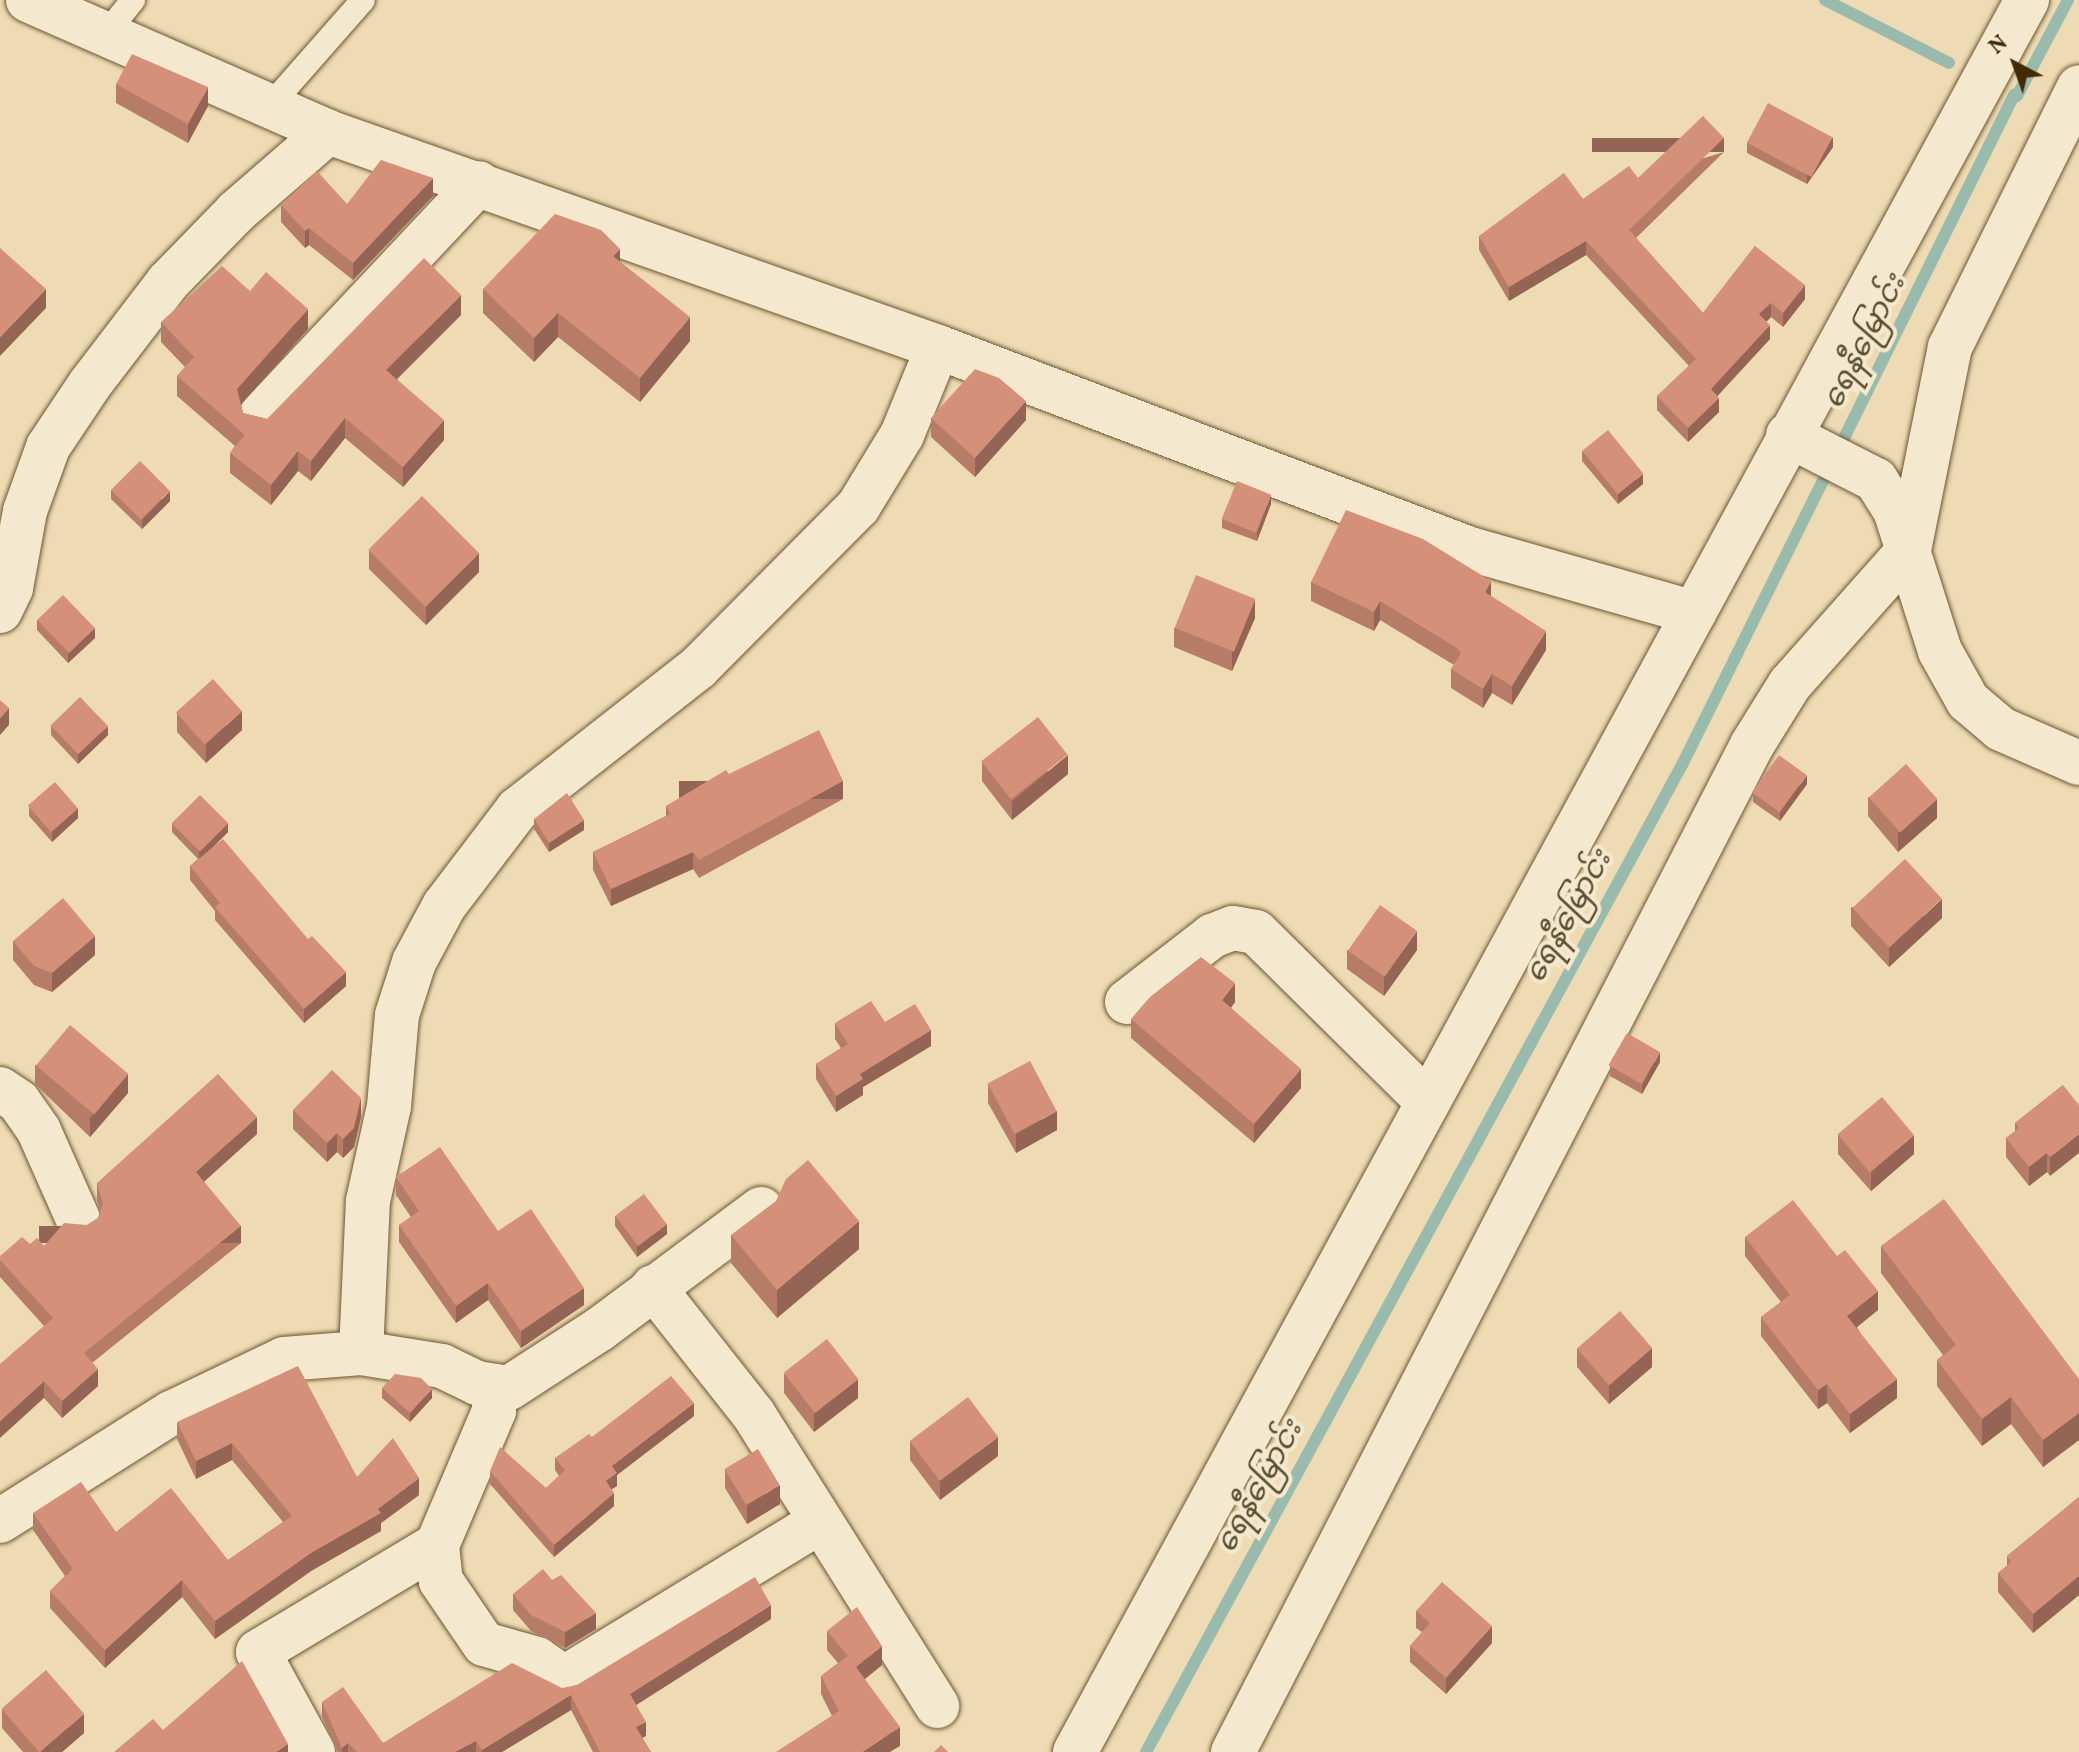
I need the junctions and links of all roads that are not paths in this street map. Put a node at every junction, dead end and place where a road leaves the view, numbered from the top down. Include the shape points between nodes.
1 (28, 0) edge
2 (133, 0) edge
3 (363, 0) edge
4 (2027, 0) edge
5 (105, 35) junction
6 (2079, 87) edge
7 (269, 107) junction
8 (328, 132) junction
9 (479, 183) junction
10 (938, 347) junction
11 (261, 415) edge
12 (1804, 441) junction
13 (1909, 550) junction
14 (0, 611) edge
15 (1694, 613) junction
16 (2079, 763) edge
17 (1127, 1002) dead end
18 (0, 1089) edge
19 (1428, 1102) junction
20 (761, 1209) edge
21 (78, 1219) dead end
22 (653, 1287) junction
23 (361, 1353) junction
24 (494, 1388) junction
25 (0, 1521) edge
26 (820, 1522) junction
27 (437, 1545) junction
28 (937, 1706) dead end
29 (313, 1752) edge
30 (1075, 1752) edge
31 (1233, 1752) edge

1 - 5 street
2 - 5 lane
3 - 7 lane
4 - 12 street
5 - 7 street
6 - 13 street via 1950,347
7 - 8 street
8 - 9 street
8 - 14 street via 236,212 168,282 90,384 48,447 25,511 11,588
9 - 10 street
9 - 11 street
10 - 15 street via 1470,549
10 - 23 street via 902,435 858,507 698,668 518,809 444,906 414,962 397,1015 389,1106 368,1201
12 - 13 street via 1876,480 1895,510
12 - 15 street
13 - 16 street via 1940,651 1968,701 2001,729
13 - 31 street via 1790,684 1752,745
15 - 19 street
17 - 19 street via 1212,936 1233,928 1256,932
18 - 21 street via 19,1102 39,1131
19 - 30 street
20 - 22 street
22 - 24 street via 530,1375 509,1388
22 - 26 street via 754,1415
23 - 24 street via 442,1366
23 - 25 street via 284,1359 171,1413
24 - 27 street via 494,1411
26 - 27 street via 564,1678 537,1659 484,1644 441,1581
26 - 28 street
27 - 29 street via 258,1652

